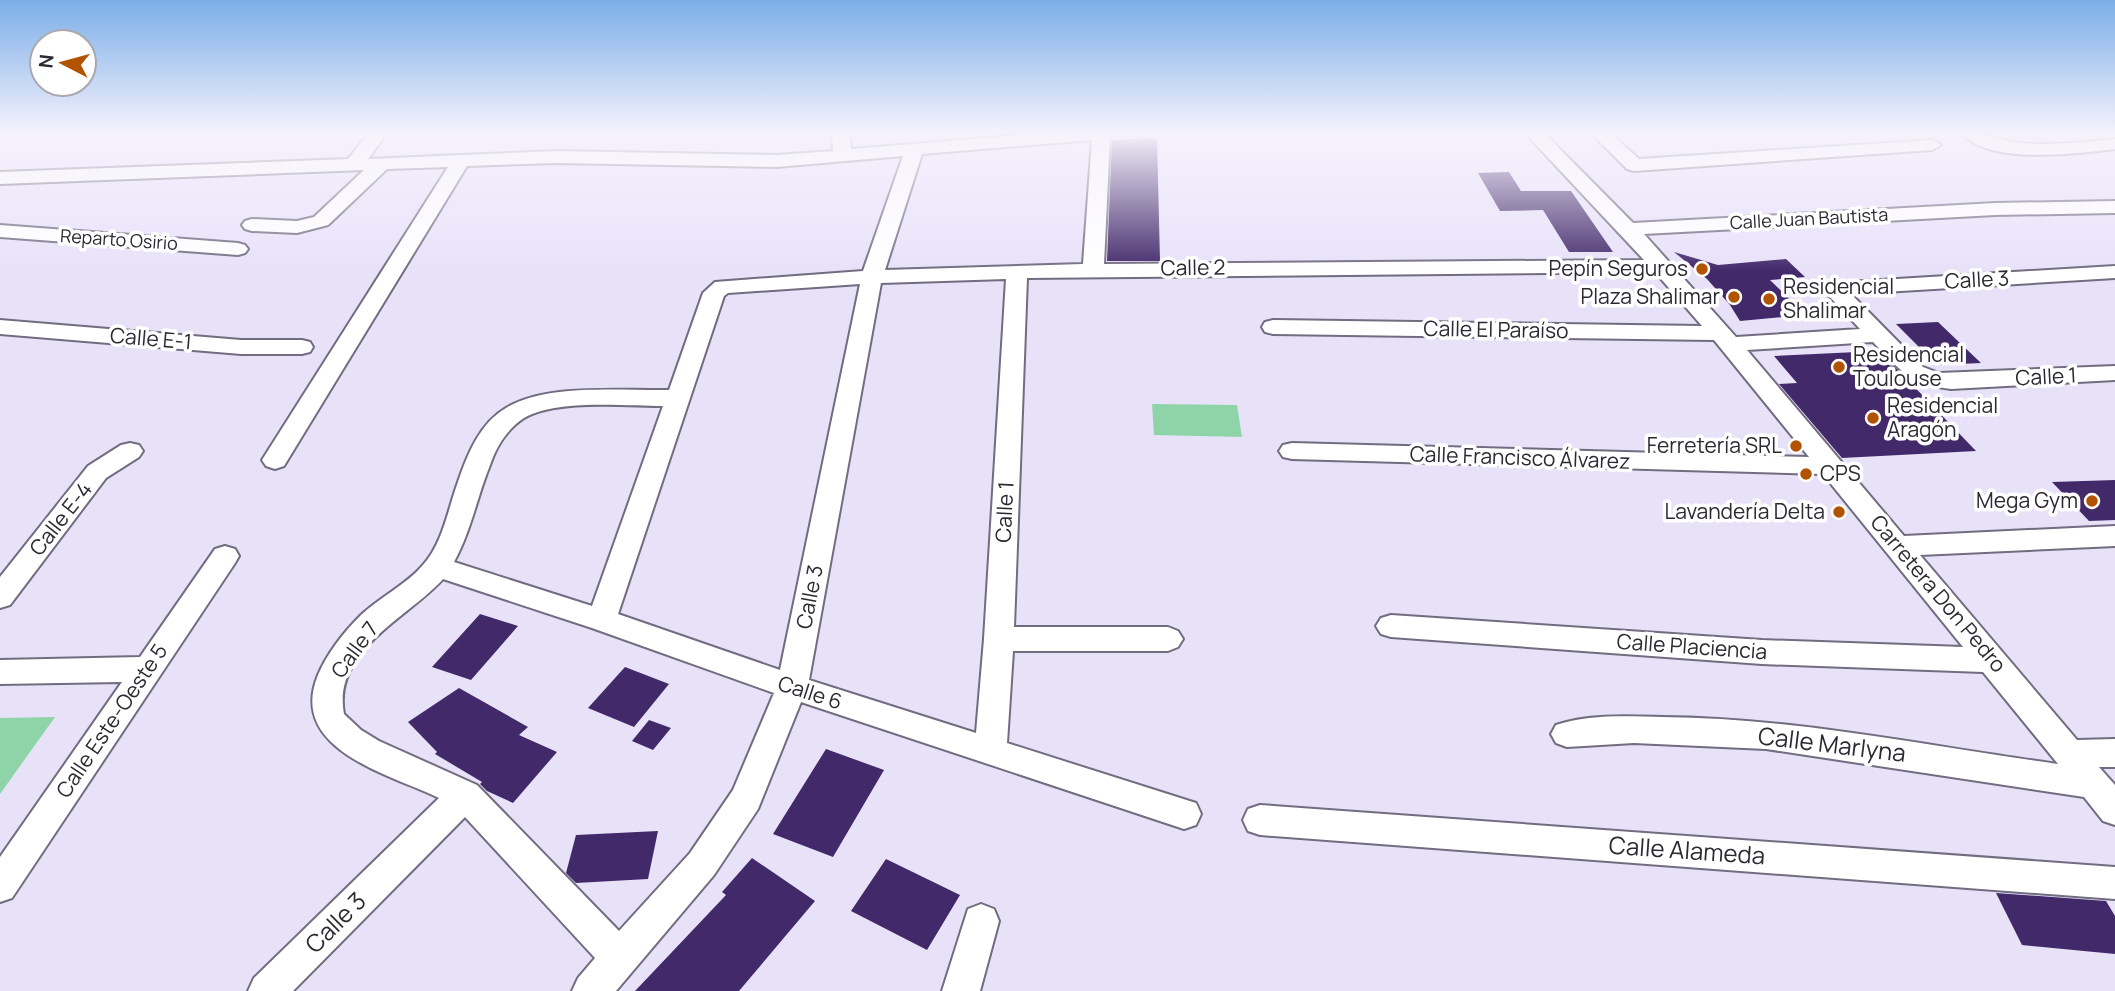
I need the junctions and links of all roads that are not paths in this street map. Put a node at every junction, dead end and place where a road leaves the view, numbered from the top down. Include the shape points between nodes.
1 (365, 179) edge
2 (450, 179) edge
3 (905, 179) edge
4 (1100, 179) edge
5 (1582, 179) edge
6 (2115, 207) edge
7 (252, 225) dead end
8 (1629, 229) junction
9 (0, 231) edge
10 (238, 250) dead end
11 (1663, 266) junction
12 (1093, 270) junction
13 (2115, 272) edge
14 (1017, 273) junction
15 (872, 277) junction
16 (1839, 292) joint
17 (0, 327) edge
18 (1273, 327) dead end
19 (1878, 335) junction
20 (1725, 338) junction
21 (303, 347) dead end
22 (2115, 373) edge
23 (678, 398) junction
24 (130, 451) dead end
25 (1292, 451) dead end
26 (275, 460) dead end
27 (1832, 466) junction
28 (2115, 536) edge
29 (1898, 546) junction
30 (225, 556) dead end
31 (438, 567) junction
32 (0, 597) edge
33 (602, 620) junction
34 (1391, 626) dead end
35 (999, 639) junction
36 (1168, 639) dead end
37 (1993, 660) junction
38 (148, 669) junction
39 (0, 672) edge
40 (792, 687) junction
41 (1567, 734) dead end
42 (990, 751) junction
43 (2115, 753) edge
44 (2070, 754) junction
45 (2095, 784) junction
46 (465, 795) junction
47 (2115, 810) edge
48 (1184, 814) dead end
49 (1259, 820) dead end
50 (2115, 883) edge
51 (0, 886) edge
52 (981, 921) dead end
53 (619, 957) junction
54 (267, 991) edge
55 (591, 991) edge
56 (961, 991) edge

1 - 7 street via 321,221 297,228
2 - 26 street
3 - 15 street, Calle 3
4 - 12 street
5 - 8 street, Carretera Don Pedro
6 - 8 street, Calle Juan Bautista
8 - 11 street, Carretera Don Pedro
9 - 10 street, Reparto Osirio
11 - 12 street, Calle 2
11 - 20 street, Carretera Don Pedro
12 - 14 street, Calle 2
13 - 16 street, Calle 3
14 - 15 street, Calle 2
14 - 35 street, Calle 1
15 - 23 street, Calle 2 via 723,287 714,293
15 - 40 street, Calle 3
16 - 19 street
17 - 21 street, Calle E-1 via 241,347
18 - 20 street, Calle El Paraíso
19 - 20 street, Calle El Paraíso
19 - 22 street, Calle 1 via 1915,372 1935,380
20 - 27 street, Carretera Don Pedro
23 - 31 street, Calle 7 via 556,401 534,405 503,421 471,480
23 - 33 street
24 - 32 street, Calle E-4 via 97,472
25 - 27 street, Calle Francisco Álvarez
27 - 29 street, Carretera Don Pedro
28 - 29 street
29 - 37 street, Carretera Don Pedro
30 - 38 street, Calle Este-Oeste 5
31 - 33 street, Calle 6
31 - 46 street, Calle 7 via 368,626 335,673 326,702 330,720 342,734
33 - 40 street, Calle 6
34 - 37 street, Calle Placiencia via 1762,652
35 - 36 street
35 - 42 street, Calle 1
37 - 44 street, Carretera Don Pedro
38 - 39 street
38 - 51 street, Calle Este-Oeste 5
40 - 42 street, Calle 6
40 - 53 street, Calle 3 via 746,799 702,864
41 - 45 street, Calle Marlyna via 1612,729 1694,730 1818,741
42 - 48 street, Calle 6
43 - 44 street
44 - 45 street, Carretera Don Pedro
45 - 47 street, Carretera Don Pedro
46 - 53 street, Calle 7
46 - 54 street, Calle 3
49 - 50 street, Calle Alameda
52 - 56 street
53 - 55 street, Calle 3

